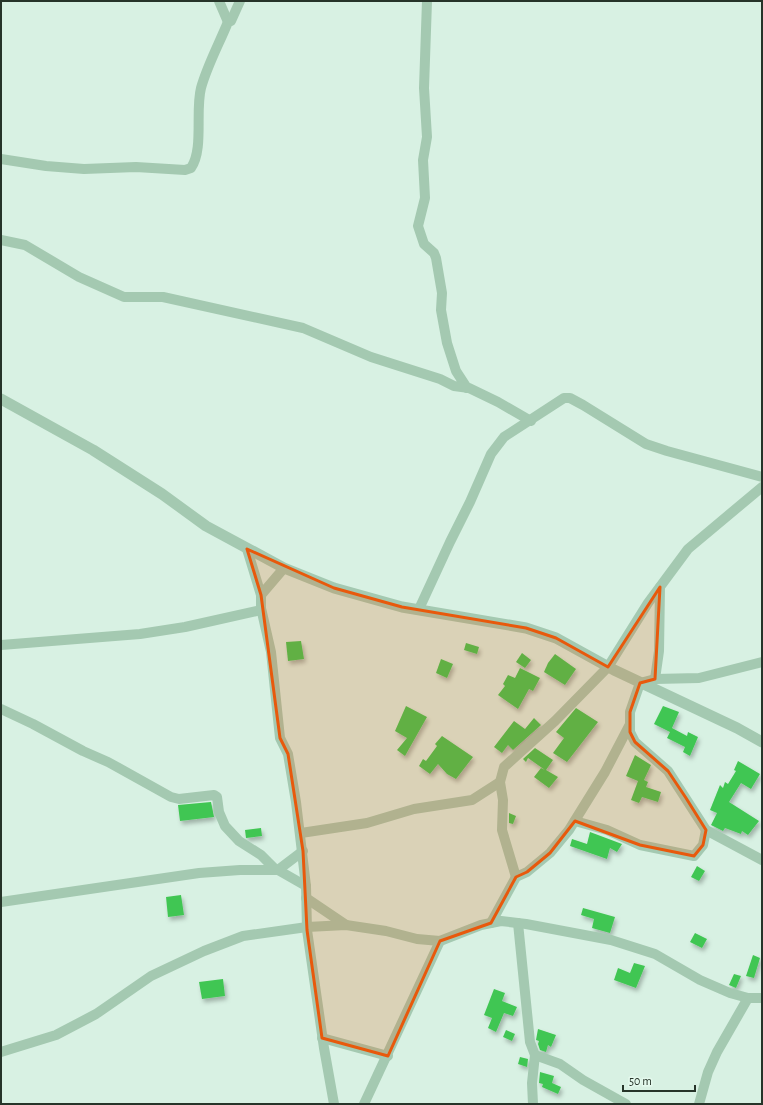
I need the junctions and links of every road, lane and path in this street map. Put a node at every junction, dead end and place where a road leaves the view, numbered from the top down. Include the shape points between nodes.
1 (219, 1) edge
2 (240, 1) edge
3 (427, 1) edge
4 (228, 22) junction
5 (1, 159) edge
6 (1, 240) edge
7 (467, 388) junction
8 (1, 399) edge
9 (531, 421) junction
10 (762, 477) edge
11 (762, 487) edge
12 (247, 549) junction
13 (284, 568) junction
14 (660, 587) junction
15 (261, 595) junction
16 (419, 609) junction
17 (261, 610) junction
18 (1, 645) edge
19 (762, 662) edge
20 (608, 667) junction
21 (655, 678) junction
22 (640, 683) junction
23 (1, 709) edge
24 (629, 726) junction
25 (762, 742) edge
26 (500, 782) junction
27 (575, 820) junction
28 (706, 830) junction
29 (301, 833) junction
30 (303, 851) junction
31 (762, 860) edge
32 (277, 870) junction
33 (516, 877) junction
34 (306, 886) junction
35 (306, 898) junction
36 (1, 902) edge
37 (491, 923) junction
38 (518, 923) junction
39 (346, 925) junction
40 (307, 927) junction
41 (440, 941) junction
42 (748, 998) junction
43 (762, 998) edge
44 (322, 1038) junction
45 (1, 1052) edge
46 (535, 1055) junction
47 (388, 1056) junction
48 (334, 1104) edge
49 (364, 1104) edge
50 (533, 1104) edge
51 (626, 1104) edge
52 (699, 1104) edge

1 - 4 street
2 - 4 street via 231,21
3 - 7 street via 424,88 427,137 423,160 425,198 418,226 424,244 436,258 447,343 456,371
4 - 5 street via 201,89 196,154 191,168 84,168 46,166
6 - 7 street via 25,245 79,277 124,298 163,296 303,328 370,357 440,379 454,386
7 - 9 street
8 - 12 street via 93,450 206,526
9 - 10 street via 564,398 570,398 646,444
9 - 16 street via 504,437 491,454
11 - 14 street via 688,550
12 - 13 street
12 - 15 street
13 - 15 street
13 - 16 street via 334,588 402,607
14 - 20 street
14 - 21 street via 659,651
15 - 17 street
16 - 20 street via 526,628 556,638
17 - 18 street via 140,634
17 - 29 street via 271,652 280,738 288,754
19 - 21 street via 699,678
20 - 22 street
20 - 26 street via 504,767
21 - 22 street
22 - 24 street via 630,712
22 - 25 street
23 - 32 street via 82,752 108,762 171,797 179,799 214,795 217,797 218,812 225,826
24 - 27 street via 605,772
24 - 28 street via 635,742 668,771
26 - 29 street via 472,800 414,809 367,823
26 - 33 street via 504,800 502,830
27 - 28 street via 607,830 640,845 694,856 703,845
27 - 33 street via 550,853 527,872
28 - 31 street
29 - 30 street
30 - 32 street
30 - 34 street
32 - 34 street
32 - 36 street via 199,873
33 - 37 street
34 - 35 street
35 - 39 street
35 - 40 street
37 - 38 street
37 - 41 street
38 - 42 street via 611,940 655,954 700,980
38 - 46 street via 530,1042
39 - 40 street
39 - 41 street
40 - 44 street
40 - 45 street via 243,936 204,951 151,976 96,1014 56,1035
41 - 47 street
42 - 43 street
42 - 52 street via 711,1065
44 - 47 street
44 - 48 street
46 - 50 street
46 - 51 street via 560,1064
47 - 49 street

